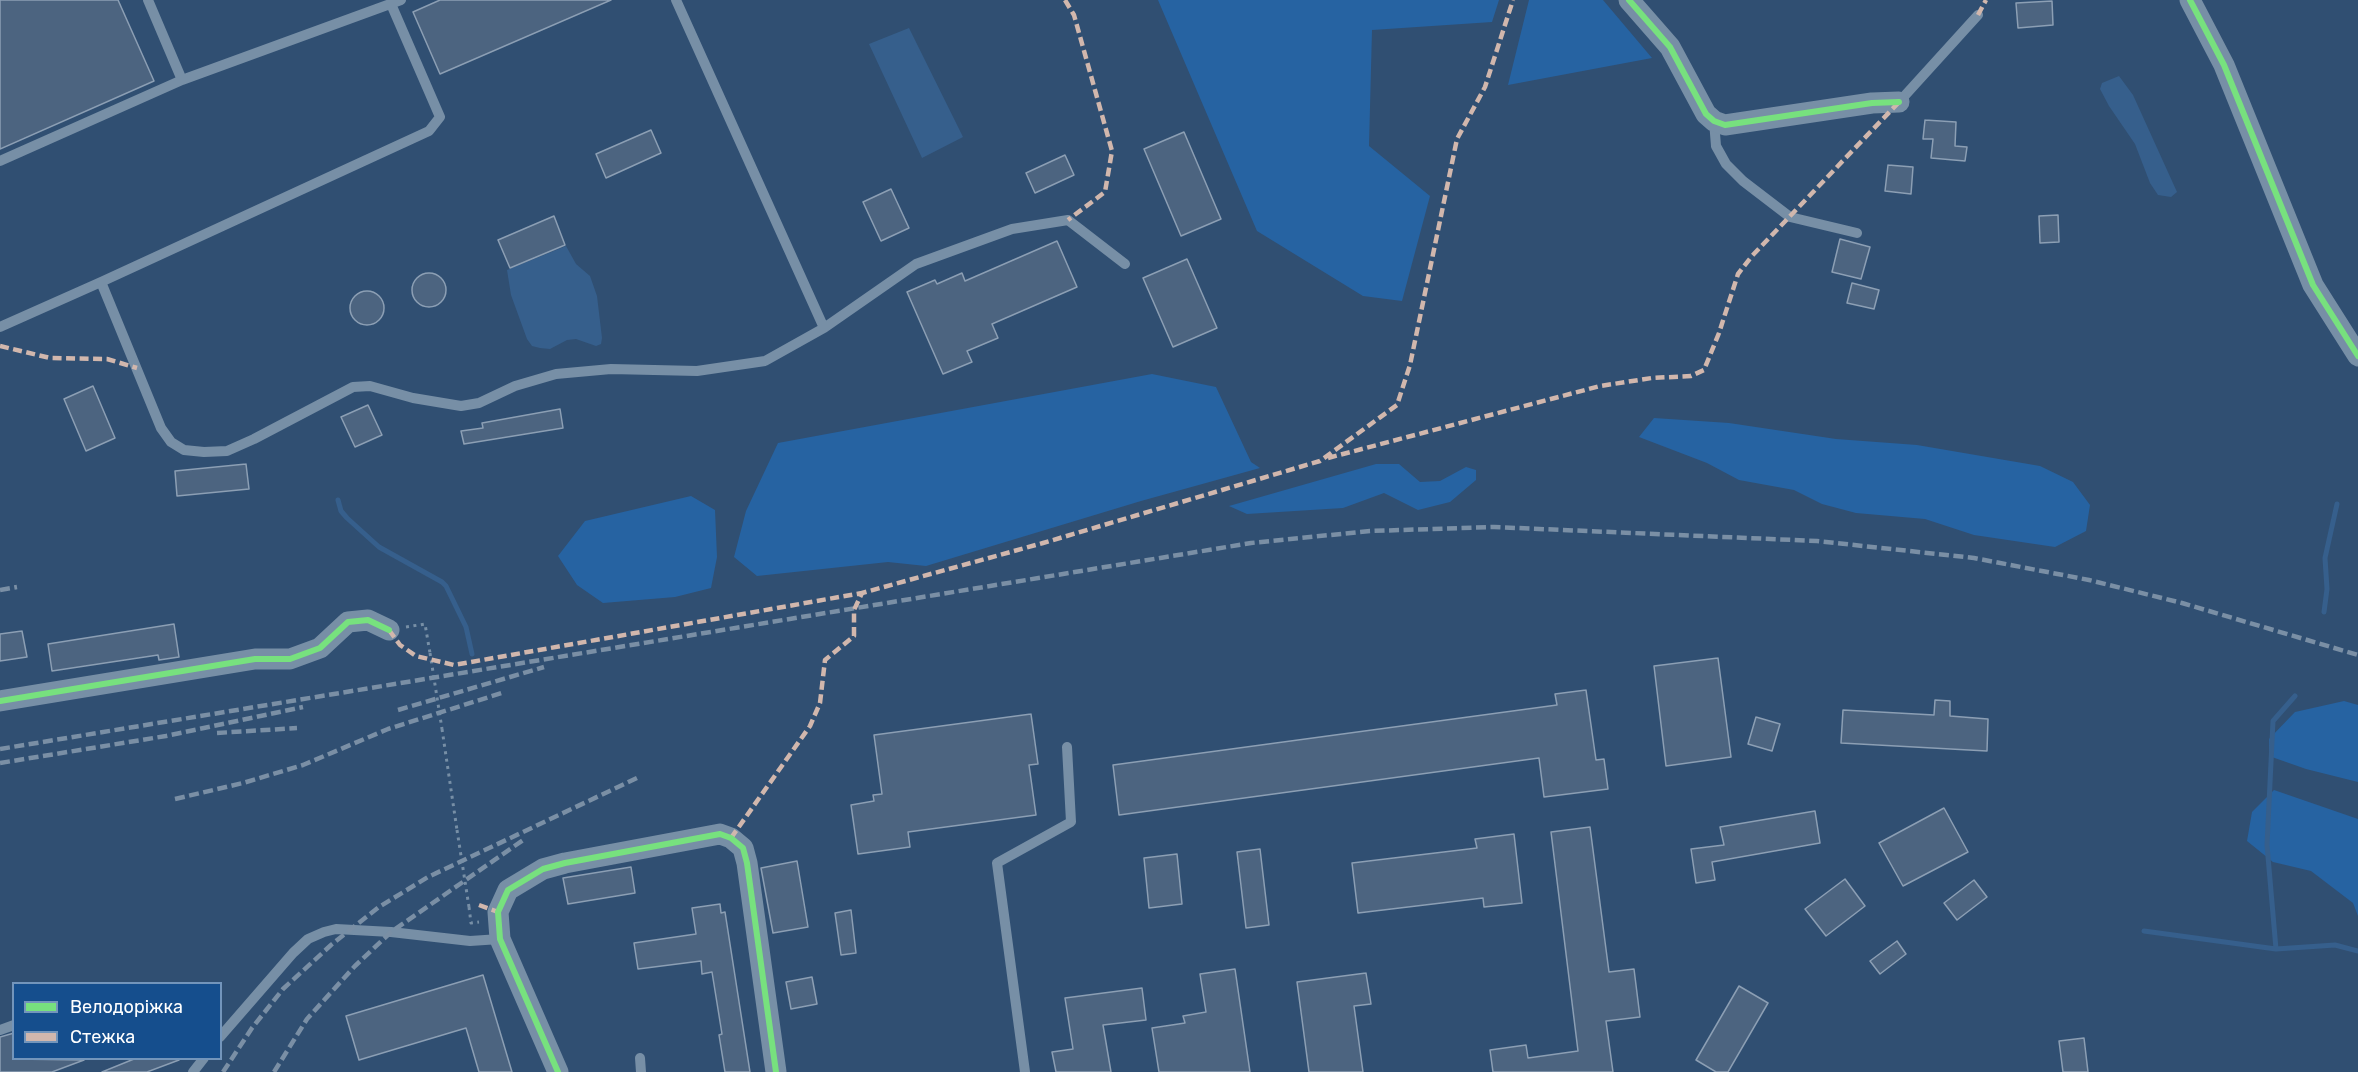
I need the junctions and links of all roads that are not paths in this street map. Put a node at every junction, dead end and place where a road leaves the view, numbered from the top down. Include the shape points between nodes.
1 (148, 0) edge
2 (676, 0) edge
3 (1629, 0) edge
4 (2190, 0) edge
5 (396, 2) edge
6 (1977, 15) dead end
7 (182, 80) junction
8 (1899, 102) joint
9 (1714, 121) junction
10 (0, 160) edge
11 (1857, 233) dead end
12 (1125, 264) dead end
13 (101, 282) junction
14 (0, 327) edge
15 (824, 328) junction
16 (2358, 356) edge
17 (390, 630) road end
18 (0, 701) edge
19 (1066, 747) dead end
20 (500, 939) junction
21 (223, 1031) edge
22 (640, 1058) dead end
23 (203, 1060) edge
24 (193, 1072) edge
25 (558, 1072) edge
26 (641, 1072) edge
27 (776, 1072) edge
28 (1025, 1072) edge

1 - 7 lane
2 - 15 lane
3 - 9 street via 1661,35 1700,105
4 - 16 street via 2228,75 2313,285
5 - 7 lane
5 - 13 lane via 440,117 429,131
6 - 8 lane
7 - 10 lane
8 - 9 street via 1736,125
9 - 11 lane via 1716,147 1743,181 1790,217
12 - 15 lane via 1068,220 1012,229 916,264
13 - 14 lane
13 - 15 lane via 161,428 171,442 184,450 204,452 226,451 254,439 353,387 370,386 461,406 556,374 611,369 697,371 765,361
17 - 18 street via 368,620 348,622 320,648 290,658 255,659
19 - 28 lane via 1071,822 997,863
20 - 21 lane via 470,941 392,932 324,932 308,939 293,953
20 - 25 street
20 - 27 street via 498,912 508,890 543,869 704,835 731,838 743,848 747,863
22 - 26 lane
23 - 24 lane

